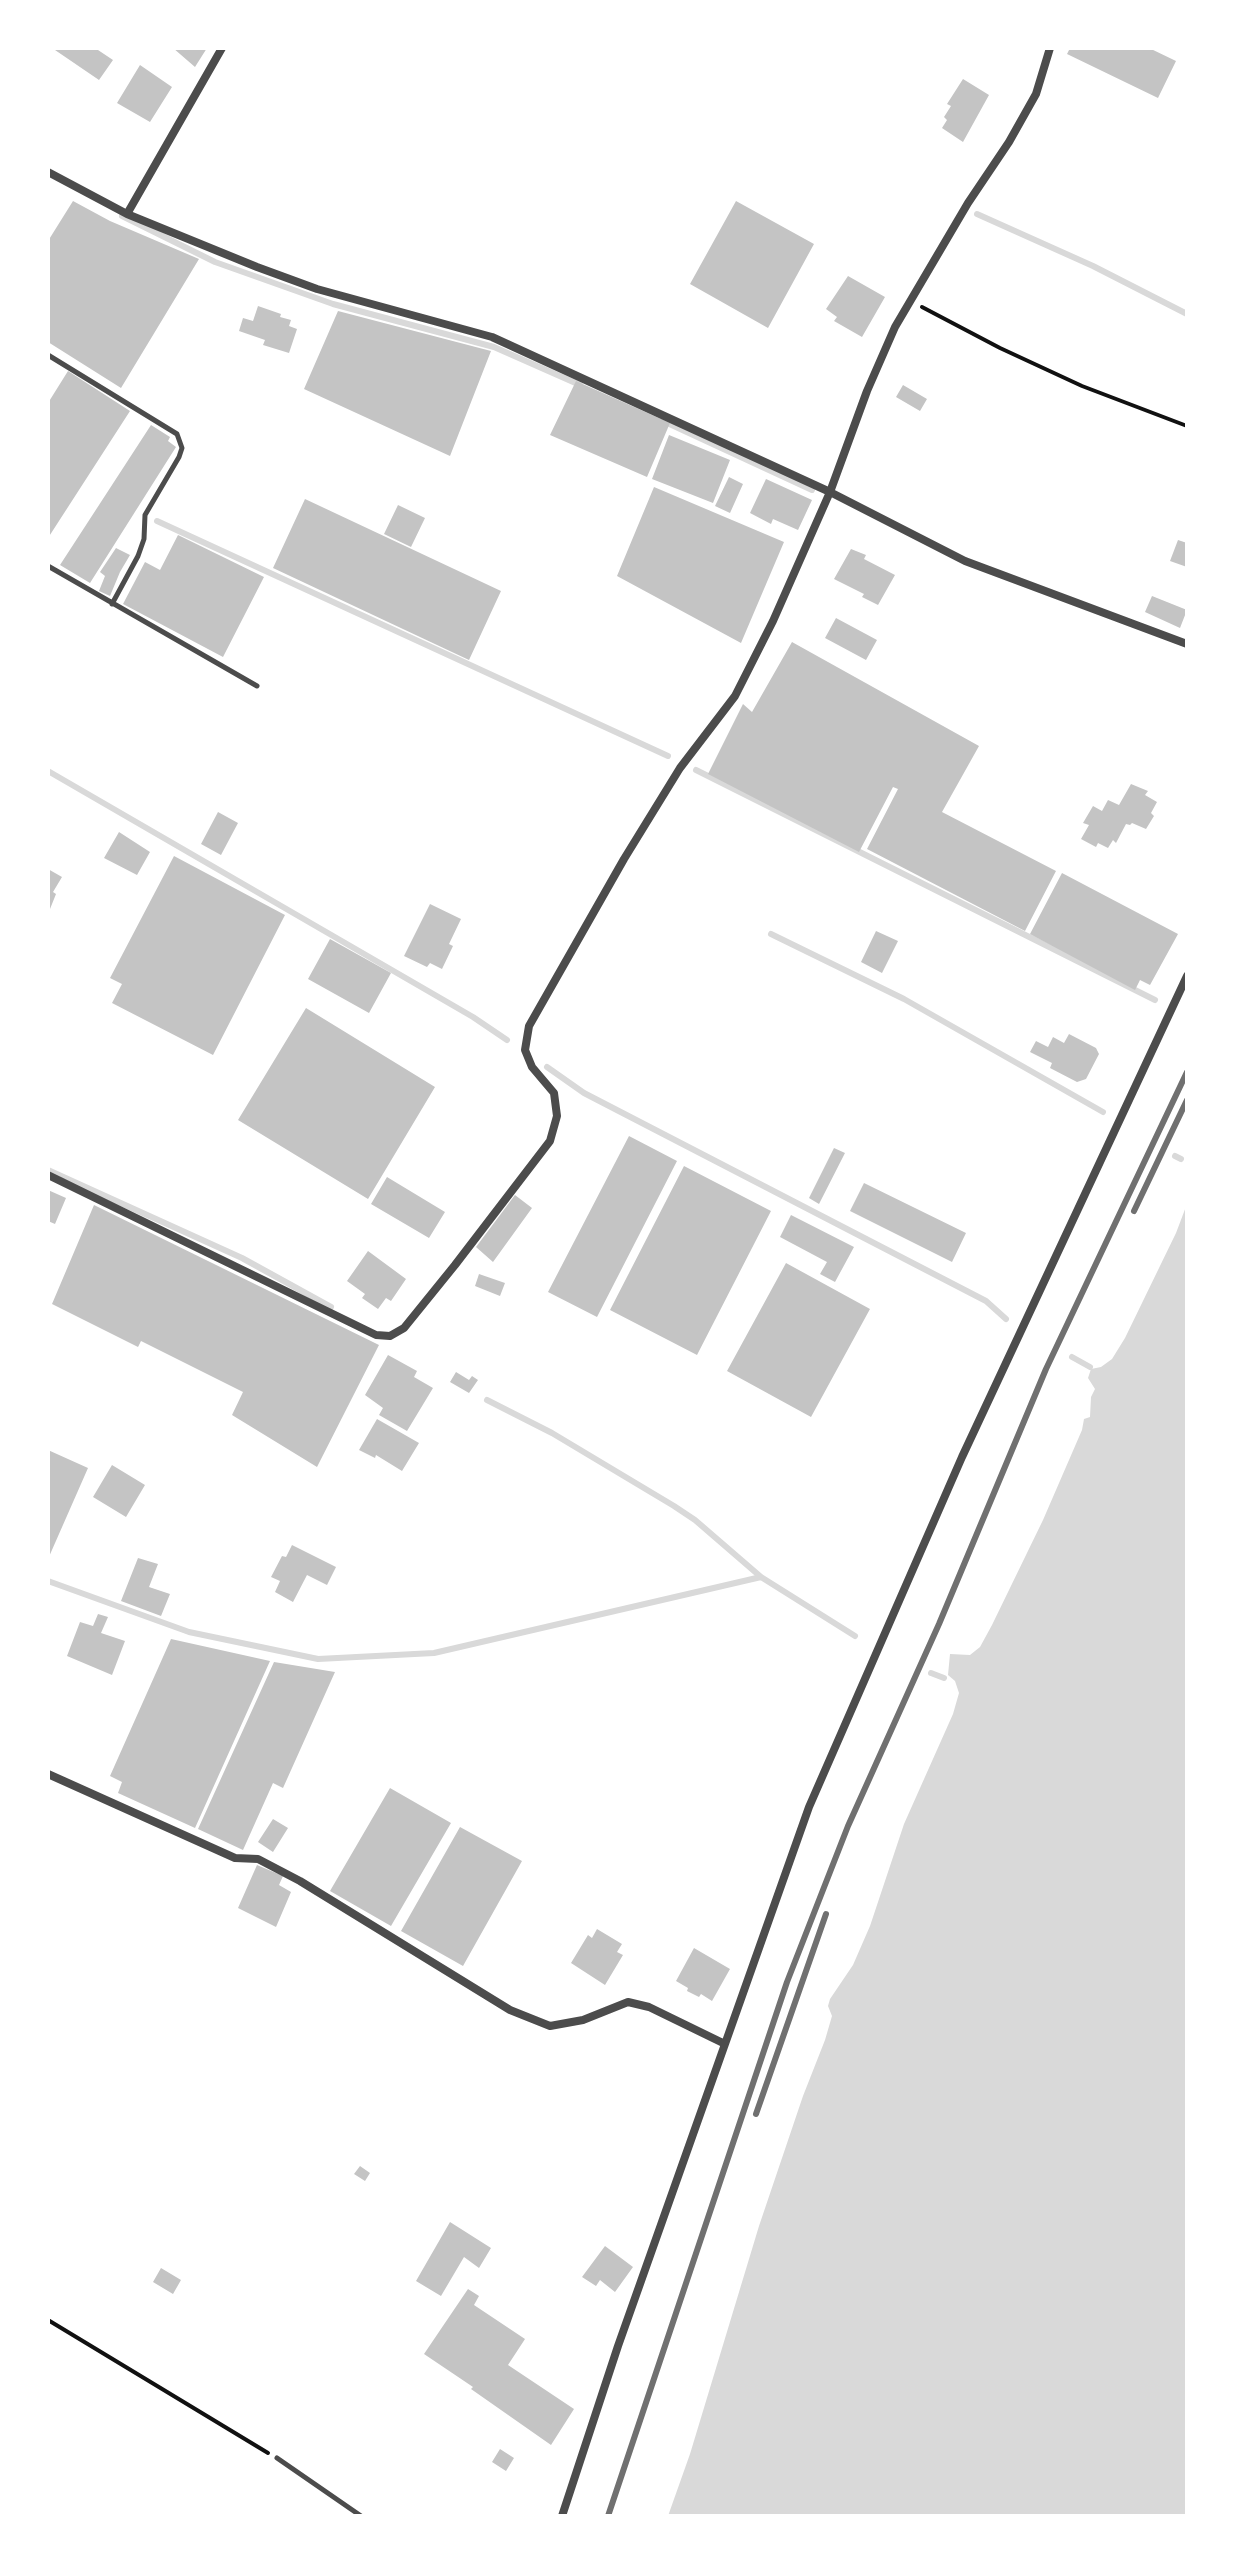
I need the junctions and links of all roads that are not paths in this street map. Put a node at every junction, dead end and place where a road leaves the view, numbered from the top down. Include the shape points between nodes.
1 (222, 48) edge
2 (1050, 48) edge
3 (48, 172) edge
4 (127, 214) junction
5 (48, 355) edge
6 (830, 492) junction
7 (48, 566) edge
8 (112, 604) junction
9 (1187, 644) edge
10 (257, 686) dead end
11 (1187, 976) edge
12 (48, 1175) edge
13 (48, 1774) edge
14 (725, 2044) junction
15 (277, 2458) road end
16 (361, 2516) edge
17 (562, 2516) edge

1 - 4 street
2 - 6 street via 1036,94 909,300 867,391
3 - 4 street
4 - 6 street via 317,289 492,337
5 - 8 lane via 177,434 182,448 145,515 138,556
6 - 9 street via 965,561
6 - 12 street via 735,696 680,768 529,1026 525,1050 554,1093 557,1116 550,1141 404,1328 390,1336 376,1335
7 - 8 lane
8 - 10 lane
11 - 14 street via 962,1457 809,1807
13 - 14 street via 235,1858 258,1859 510,2010 550,2026 628,2002
14 - 17 street
15 - 16 lane

